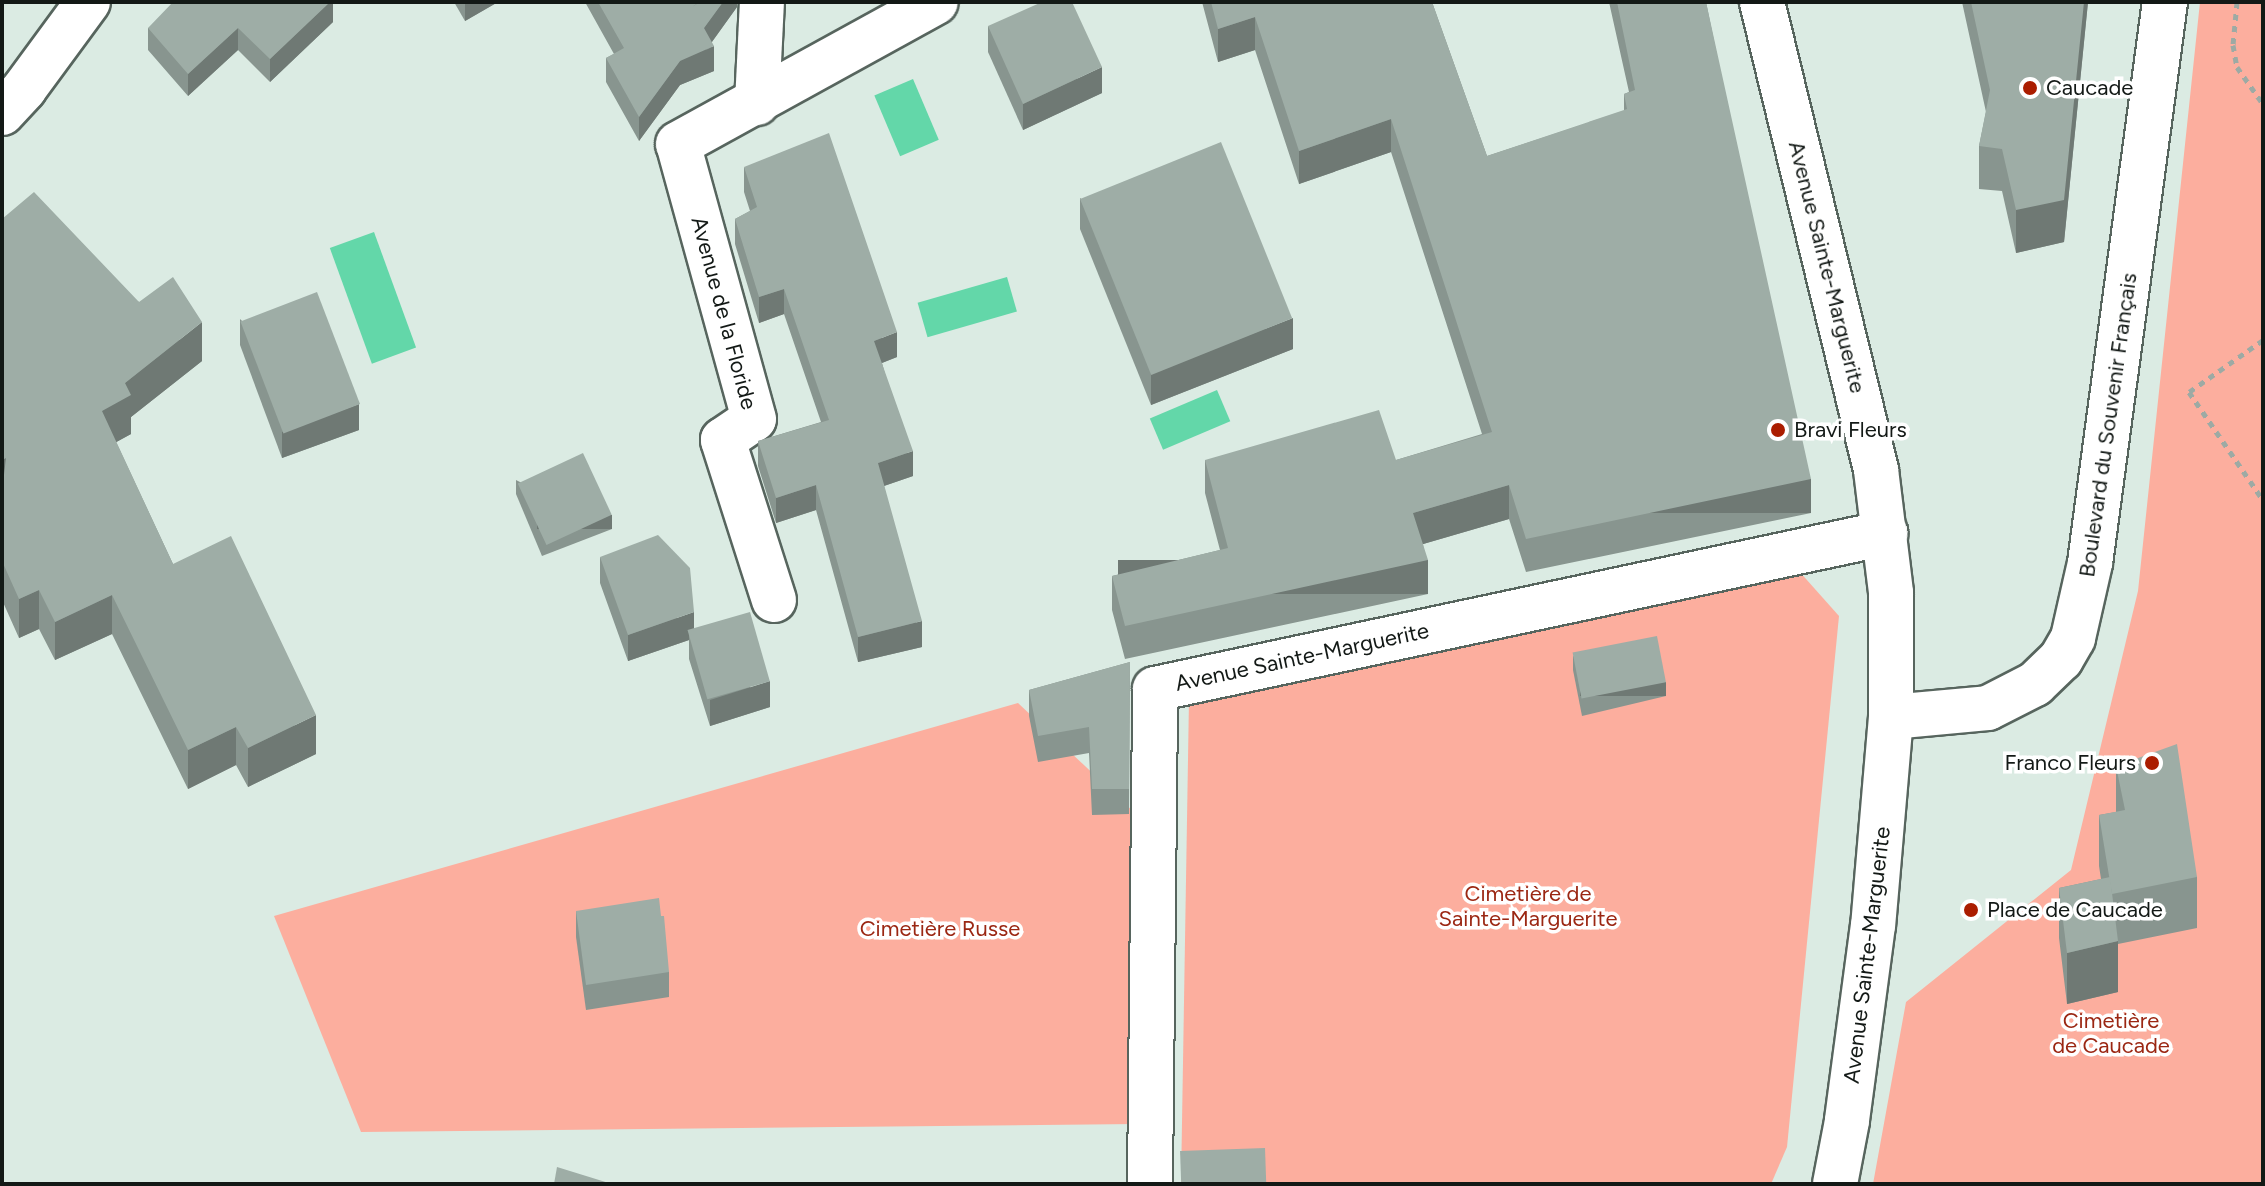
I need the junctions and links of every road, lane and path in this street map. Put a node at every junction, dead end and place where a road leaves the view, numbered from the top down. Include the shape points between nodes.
1 (88, 2) edge
2 (762, 2) edge
3 (936, 2) edge
4 (1762, 2) edge
5 (2165, 2) edge
6 (2237, 2) edge
7 (757, 103) junction
8 (2263, 104) edge
9 (2, 113) edge
10 (2263, 340) edge
11 (2263, 500) edge
12 (1886, 533) junction
13 (774, 600) dead end
14 (1891, 717) junction
15 (1150, 1184) edge
16 (1835, 1184) edge

1 - 9 street
2 - 7 street
3 - 7 street, Avenue de la Floride
4 - 12 street, Avenue Sainte-Marguerite via 1876,470
5 - 14 street, Boulevard du Souvenir Français via 2090,563 2073,638 2061,659 2035,684 1988,708
6 - 8 path via 2237,67
7 - 13 street, Avenue de la Floride via 678,144 754,419 723,440
10 - 11 path via 2189,392
12 - 14 street, Avenue Sainte-Marguerite
12 - 15 street, Avenue Sainte-Marguerite via 1155,689
14 - 16 street, Avenue Sainte-Marguerite via 1873,925

